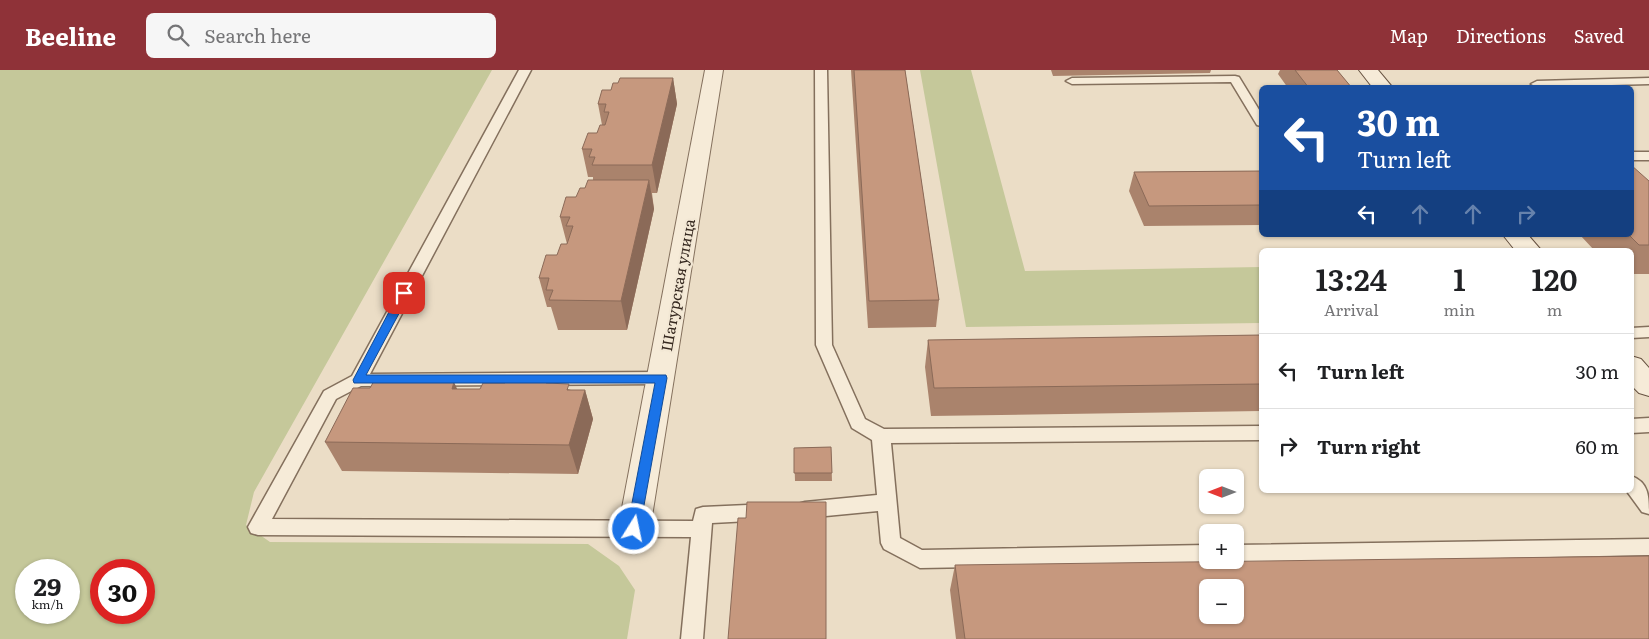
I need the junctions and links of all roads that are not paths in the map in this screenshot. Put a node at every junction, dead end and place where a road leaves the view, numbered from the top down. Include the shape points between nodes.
1 (525, 70) edge
2 (714, 70) edge
3 (821, 70) edge
4 (1368, 70) edge
5 (1072, 81) dead end
6 (1649, 81) edge
7 (1381, 85) edge
8 (1538, 85) edge
9 (1259, 119) edge
10 (1634, 156) edge
11 (1649, 156) edge
12 (1517, 237) edge
13 (1527, 248) edge
14 (1649, 332) edge
15 (1634, 333) edge
16 (1634, 369) edge
17 (662, 378) junction
18 (358, 380) junction
19 (1649, 386) edge
20 (1649, 425) edge
21 (1634, 426) edge
22 (1259, 433) edge
23 (881, 436) junction
24 (1634, 487) edge
25 (888, 502) junction
26 (1649, 506) edge
27 (634, 529) junction
28 (701, 529) junction
29 (1649, 546) edge
30 (1199, 554) edge
31 (1244, 554) edge
32 (692, 639) edge

1 - 18 lane
2 - 17 street, Шатурская улица
3 - 23 lane via 824,345 858,423
4 - 7 street
5 - 9 lane via 1235,80
6 - 8 lane
10 - 11 lane
12 - 13 street
14 - 15 lane
16 - 19 street
17 - 18 lane
17 - 27 street, Шатурская улица
18 - 27 lane via 330,395 258,526
20 - 21 lane
22 - 23 lane
23 - 25 lane
24 - 26 lane
25 - 28 lane via 820,510 703,516
25 - 30 lane via 891,543 920,559
27 - 28 lane
28 - 32 lane
29 - 31 lane

